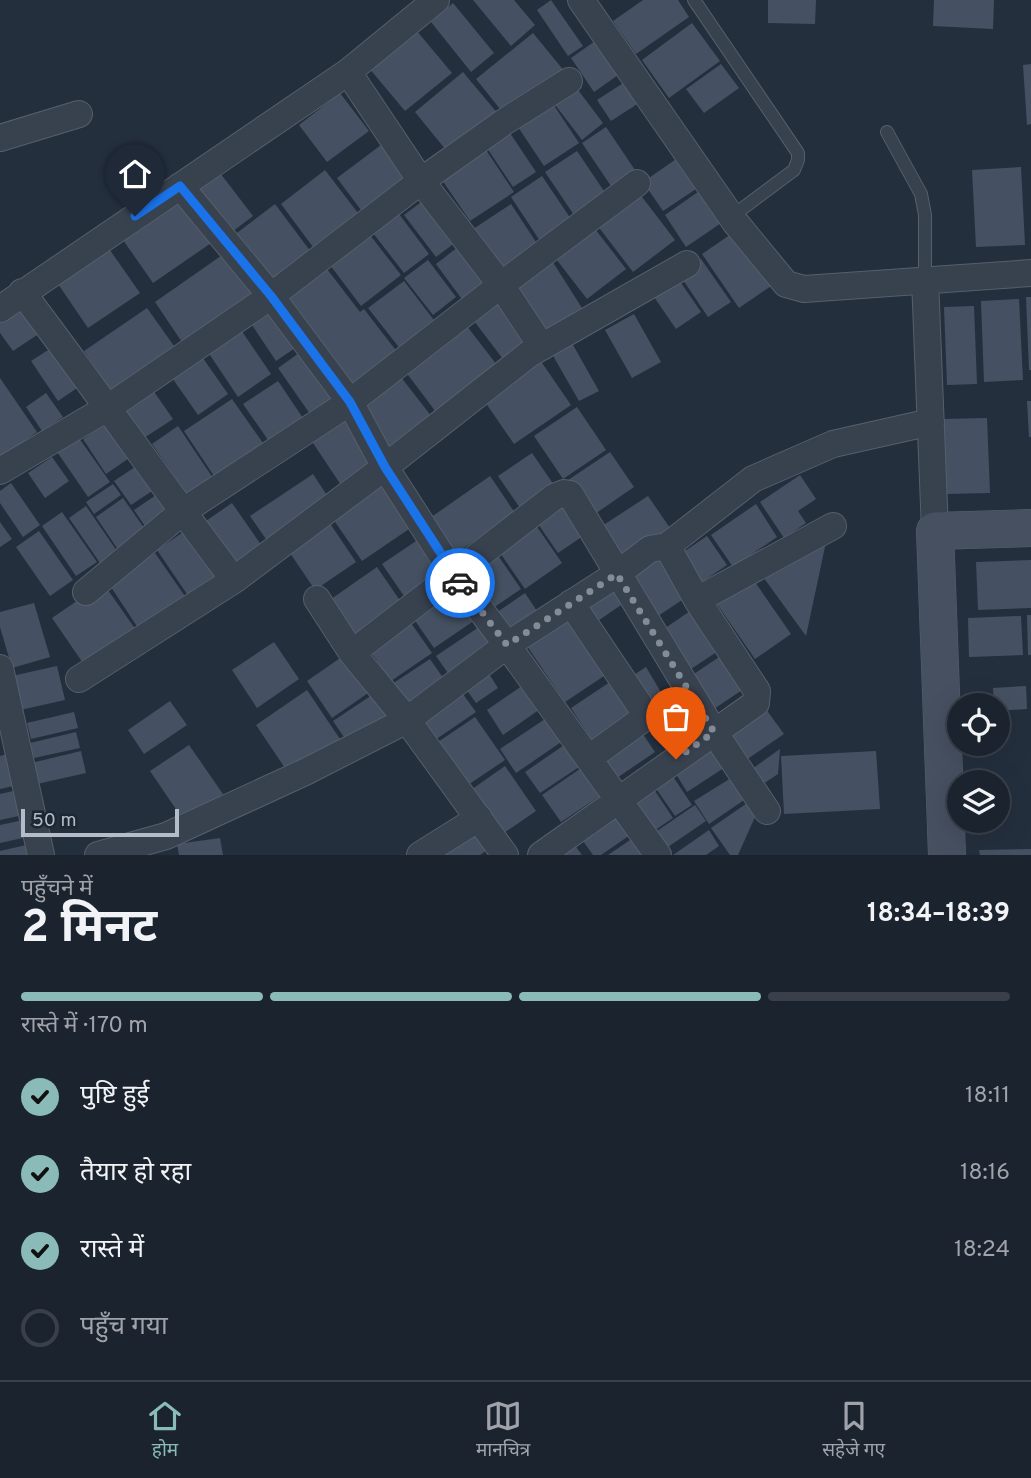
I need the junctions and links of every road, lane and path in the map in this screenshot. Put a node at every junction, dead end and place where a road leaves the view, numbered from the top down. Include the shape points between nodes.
1 (436, 0) edge
2 (581, 0) edge
3 (694, 0) edge
4 (348, 72) junction
5 (569, 81) dead end
6 (79, 114) dead end
7 (887, 132) dead end
8 (0, 138) edge
9 (421, 181) junction
10 (637, 183) dead end
11 (180, 186) junction
12 (731, 217) junction
13 (687, 264) dead end
14 (1031, 273) edge
15 (925, 279) junction
16 (500, 285) junction
17 (271, 296) junction
18 (7, 297) edge
19 (542, 346) junction
20 (350, 402) junction
21 (109, 407) junction
22 (931, 422) junction
23 (385, 467) junction
24 (0, 471) edge
25 (182, 512) junction
26 (833, 526) dead end
27 (1031, 528) edge
28 (935, 531) junction
29 (667, 546) junction
30 (453, 573) junction
31 (617, 574) junction
32 (234, 580) junction
33 (86, 592) dead end
34 (317, 599) dead end
35 (697, 600) junction
36 (571, 603) junction
37 (507, 645) junction
38 (352, 653) junction
39 (0, 668) edge
40 (79, 679) dead end
41 (407, 720) junction
42 (714, 732) junction
43 (589, 758) junction
44 (619, 799) junction
45 (768, 811) dead end
46 (479, 818) junction
47 (41, 855) edge
48 (98, 855) edge
49 (420, 855) edge
50 (505, 855) edge
51 (541, 855) edge
52 (658, 855) edge
53 (947, 855) edge

1 - 4 street
2 - 12 street
3 - 12 lane via 798,153 794,170
4 - 9 street
4 - 11 street
5 - 9 street
6 - 8 street
7 - 15 lane via 921,194
9 - 16 street
9 - 17 street
10 - 16 street
11 - 17 street
11 - 18 street
12 - 15 street via 786,284 794,287
13 - 19 street
14 - 15 street
15 - 22 street
16 - 19 street
16 - 20 street
17 - 20 street
17 - 21 street
18 - 21 street
19 - 23 street
20 - 23 street
20 - 25 street
21 - 24 street
21 - 25 street
22 - 28 street
22 - 29 street via 833,444 754,479
23 - 30 street
23 - 32 street
25 - 32 street
25 - 33 street
26 - 35 street
27 - 28 street
28 - 53 street
29 - 31 street via 650,549
29 - 35 street
30 - 31 street via 564,493 570,494
30 - 37 street
30 - 38 street
31 - 36 street
31 - 42 street
32 - 40 street
34 - 38 street
35 - 42 street via 758,697
36 - 37 street
36 - 43 street via 647,712 646,718
37 - 41 street
37 - 43 street
38 - 41 street
39 - 47 street
41 - 46 street
41 - 48 street via 166,836
42 - 44 street
42 - 45 street
43 - 44 street
44 - 51 street
44 - 52 street
46 - 49 street
46 - 50 street

